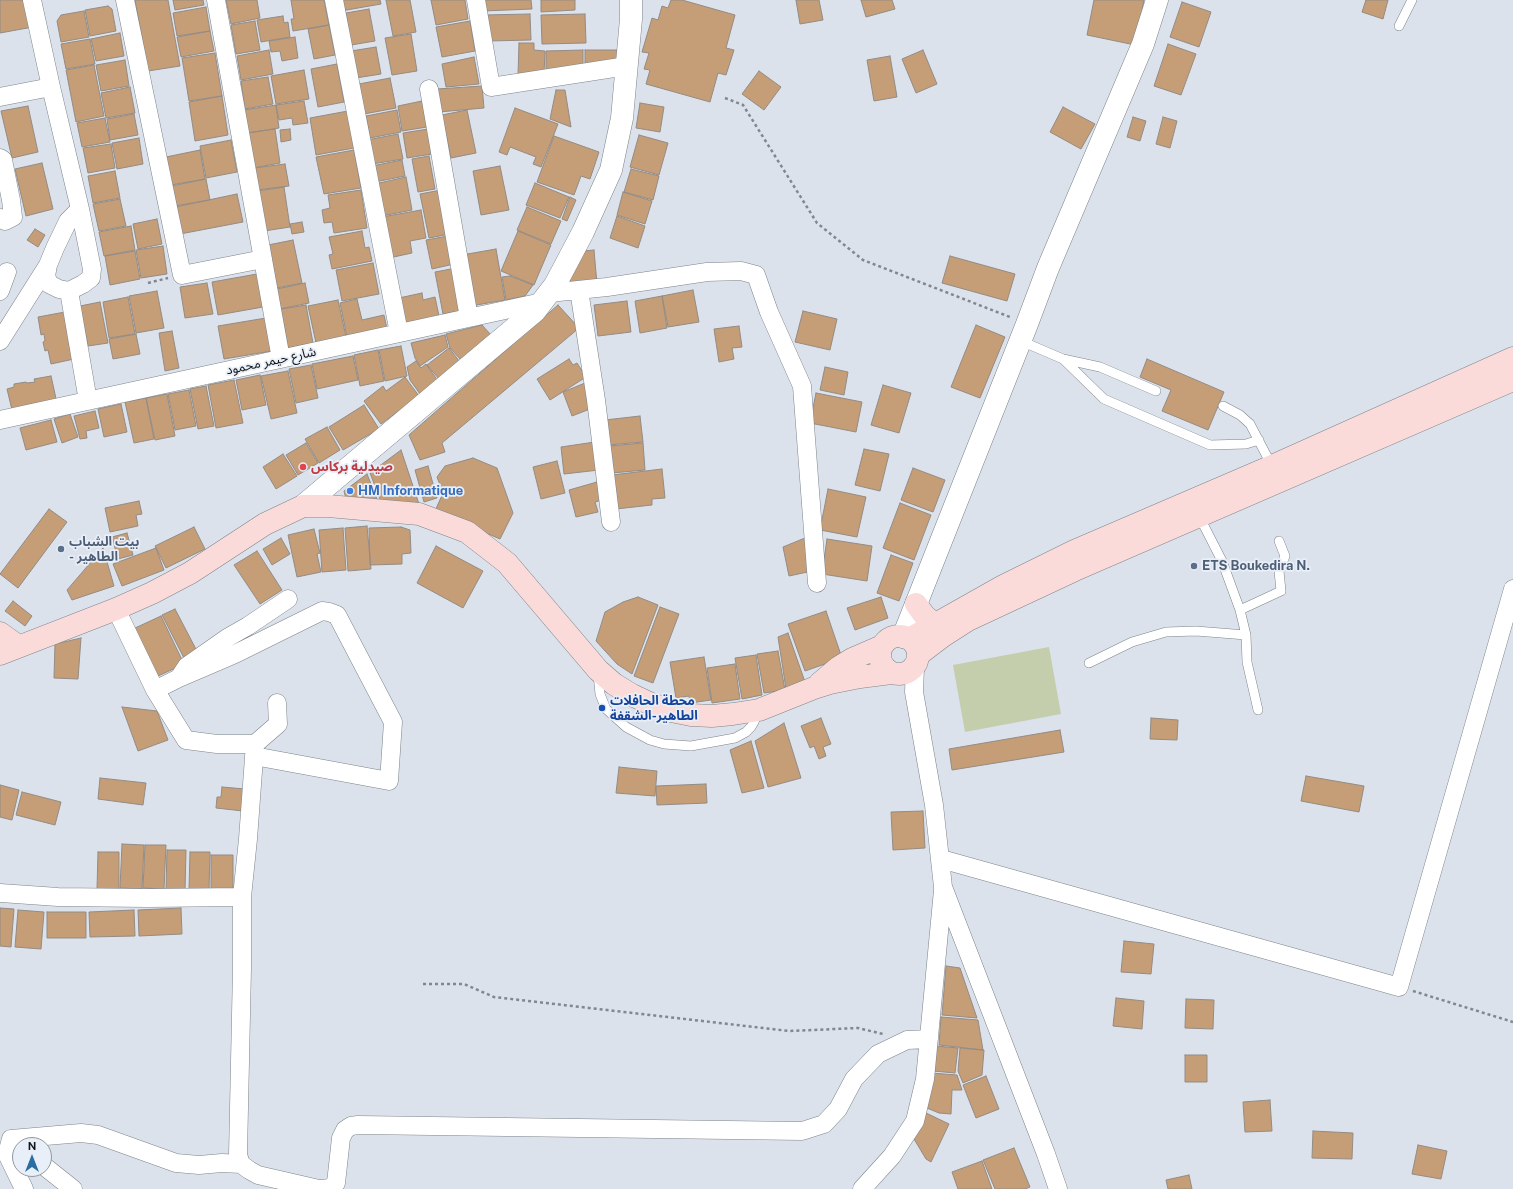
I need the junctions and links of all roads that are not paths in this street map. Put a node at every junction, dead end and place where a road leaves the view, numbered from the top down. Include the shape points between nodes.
1 (125, 0) edge
2 (216, 0) edge
3 (334, 0) edge
4 (476, 0) edge
5 (631, 0) edge
6 (1157, 0) edge
7 (1412, 0) edge
8 (38, 1) edge
9 (1400, 26) dead end
10 (627, 66) junction
11 (51, 87) junction
12 (429, 89) dead end
13 (0, 97) edge
14 (0, 158) edge
15 (80, 209) junction
16 (0, 218) edge
17 (263, 259) junction
18 (48, 265) junction
19 (7, 272) dead end
20 (579, 290) junction
21 (0, 291) edge
22 (69, 291) junction
23 (546, 297) junction
24 (469, 318) junction
25 (1024, 332) junction
26 (399, 333) junction
27 (0, 341) edge
28 (1513, 358) edge
29 (281, 359) junction
30 (1063, 360) junction
31 (1513, 380) edge
32 (1156, 391) dead end
33 (88, 401) junction
34 (1223, 406) dead end
35 (0, 420) edge
36 (1259, 440) junction
37 (1272, 466) junction
38 (303, 506) junction
39 (1199, 515) junction
40 (612, 522) dead end
41 (1279, 541) dead end
42 (817, 583) dead end
43 (1513, 589) edge
44 (288, 599) dead end
45 (916, 604) junction
46 (116, 609) junction
47 (1240, 610) junction
48 (934, 624) junction
49 (0, 634) edge
50 (1246, 635) junction
51 (882, 646) junction
52 (9, 650) edge
53 (906, 658) junction
54 (1089, 663) dead end
55 (598, 670) junction
56 (179, 678) junction
57 (814, 688) junction
58 (155, 690) junction
59 (277, 703) dead end
60 (759, 710) junction
61 (1258, 710) dead end
62 (254, 750) junction
63 (941, 859) junction
64 (943, 886) junction
65 (0, 893) edge
66 (242, 897) junction
67 (929, 1039) junction
68 (10, 1139) edge
69 (241, 1164) junction
70 (52, 1172) edge
71 (24, 1189) edge
72 (73, 1189) edge
73 (321, 1189) edge
74 (862, 1189) edge
75 (1058, 1189) edge

1 - 17 street via 182,275
2 - 17 street
3 - 26 street
4 - 10 street via 491,87
5 - 10 street
6 - 25 street via 1143,44 1048,268
7 - 9 lane
8 - 11 street
10 - 23 street via 622,118 611,170 583,232
11 - 13 street
11 - 15 street
12 - 24 street
14 - 16 street via 3,160 13,217 4,221
15 - 18 street via 68,221
15 - 22 street via 92,269 91,278
17 - 29 street
18 - 22 street via 46,276 49,284
18 - 27 street
19 - 21 street
20 - 23 street, شارع حيمر محمود
20 - 40 street
20 - 42 street, شارع حيمر محمود via 707,272 741,271 756,276 802,386
22 - 33 street
23 - 24 street, شارع حيمر محمود
23 - 38 street via 535,311
24 - 26 street, شارع حيمر محمود
25 - 30 lane
25 - 45 street
26 - 29 street, شارع حيمر محمود
28 - 37 main road
29 - 33 street, شارع حيمر محمود
30 - 32 lane via 1100,367
30 - 36 lane via 1104,399 1210,445 1246,444
31 - 39 main road
33 - 35 street, شارع حيمر محمود
34 - 36 lane via 1250,424
36 - 37 lane
37 - 48 main road via 1074,551
38 - 46 main road via 265,524 190,573
38 - 55 main road via 419,514 467,532 507,563
39 - 47 lane via 1222,561
39 - 53 main road via 982,613
41 - 47 lane via 1285,556 1279,571 1281,591
43 - 63 street via 1399,987
44 - 56 street via 188,666
45 - 48 main road
45 - 53 street
46 - 52 main road
46 - 58 street
47 - 50 lane
48 - 53 main road
49 - 52 main road
50 - 54 lane via 1196,631 1166,632 1132,642
50 - 61 lane via 1247,662
51 - 53 main road via 891,638
51 - 53 main road via 882,665 886,670
51 - 57 main road via 839,667
53 - 57 main road via 860,677
53 - 63 street via 934,805
55 - 60 main road via 632,695 671,711 712,716
55 - 60 lane via 598,686 606,709 626,727 650,740 664,744 691,746 735,738 751,727
56 - 58 street
56 - 62 street via 235,654 322,611 337,615 393,722 389,781
57 - 60 main road
58 - 62 street via 186,740
59 - 62 street via 278,724
62 - 66 street
63 - 64 street
64 - 67 street
64 - 75 street
65 - 66 street via 58,897
66 - 69 street via 238,1155
67 - 73 street via 906,1040 878,1054 854,1079 838,1109 824,1124 802,1130 358,1125 345,1130 341,1138 336,1183 330,1188
67 - 74 street via 925,1079 914,1121 892,1156
68 - 69 street via 81,1133 98,1135 176,1163
68 - 71 street via 6,1154
69 - 73 street via 258,1174
70 - 72 street

